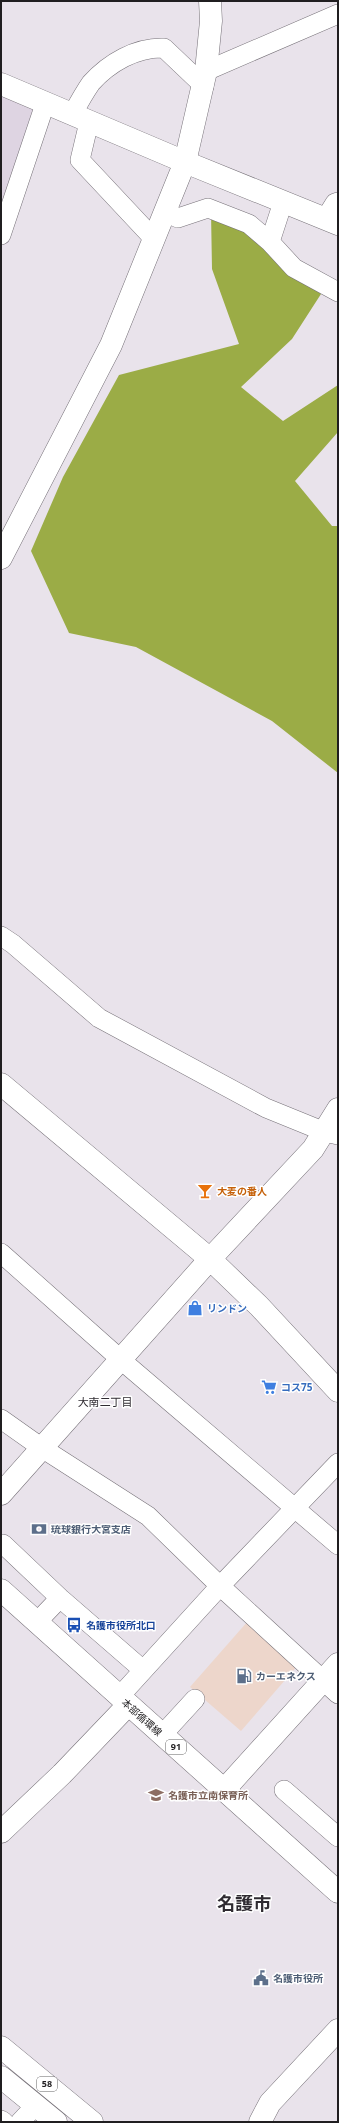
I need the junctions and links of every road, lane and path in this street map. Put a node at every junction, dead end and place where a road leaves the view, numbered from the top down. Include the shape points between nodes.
1 (210, 1) edge
2 (338, 14) edge
3 (205, 78) junction
4 (1, 84) edge
5 (45, 104) junction
6 (80, 118) junction
7 (185, 162) junction
8 (283, 202) junction
9 (165, 212) junction
10 (334, 215) edge
11 (1, 235) edge
12 (154, 239) junction
13 (270, 242) junction
14 (338, 292) edge
15 (1, 558) edge
16 (1, 936) edge
17 (1, 1084) edge
18 (338, 1109) edge
19 (331, 1133) edge
20 (1, 1253) edge
21 (210, 1259) junction
22 (121, 1359) junction
23 (338, 1391) edge
24 (1, 1419) edge
25 (42, 1448) junction
26 (338, 1463) edge
27 (1, 1494) edge
28 (295, 1509) junction
29 (3, 1544) dead end
30 (338, 1546) edge
31 (220, 1586) junction
32 (1, 1590) edge
33 (60, 1598) junction
34 (37, 1622) junction
35 (338, 1664) edge
36 (144, 1670) junction
37 (330, 1687) edge
38 (196, 1699) dead end
39 (124, 1701) junction
40 (162, 1735) junction
41 (224, 1790) junction
42 (284, 1790) dead end
43 (1, 1832) edge
44 (338, 1837) edge
45 (338, 1892) edge
46 (338, 2030) edge
47 (1, 2047) edge
48 (1, 2077) edge
49 (36, 2105) junction
50 (1, 2120) edge
51 (4, 2122) edge
52 (20, 2122) edge
53 (56, 2122) edge
54 (92, 2122) edge
55 (260, 2122) edge

1 - 3 main road via 211,21
2 - 3 street
3 - 6 street via 164,48 151,48 128,55 108,67 91,84
3 - 7 main road
4 - 5 main road
5 - 6 main road
5 - 11 street
6 - 7 main road
6 - 12 street via 80,160
7 - 8 main road
7 - 9 main road
8 - 10 main road
8 - 13 street
9 - 12 main road
9 - 13 street via 178,218 208,208 249,224
12 - 15 main road via 111,345
13 - 14 street via 294,268
16 - 19 street via 99,1018 266,1108
17 - 21 main road
18 - 19 main road
19 - 21 main road
20 - 22 street
21 - 22 main road
21 - 23 main road via 260,1306
22 - 25 main road
22 - 28 street
24 - 25 street
25 - 27 main road
25 - 31 street via 148,1516
26 - 28 street
28 - 30 street
28 - 31 street
29 - 33 street
31 - 36 street
31 - 37 street
32 - 34 main road, 本部循環線 / 91
33 - 34 street
33 - 36 street
34 - 39 main road, 本部循環線 / 91
35 - 37 main road
36 - 39 street
37 - 41 main road
38 - 40 street
39 - 40 main road, 本部循環線 / 91
39 - 43 main road via 62,1774
40 - 41 main road, 本部循環線 / 91
41 - 45 main road, 本部循環線 / 91
42 - 44 street
46 - 55 main road via 270,2103
47 - 54 main road, 58
48 - 49 main road, 58
49 - 52 street
49 - 53 main road, 58
50 - 51 street

